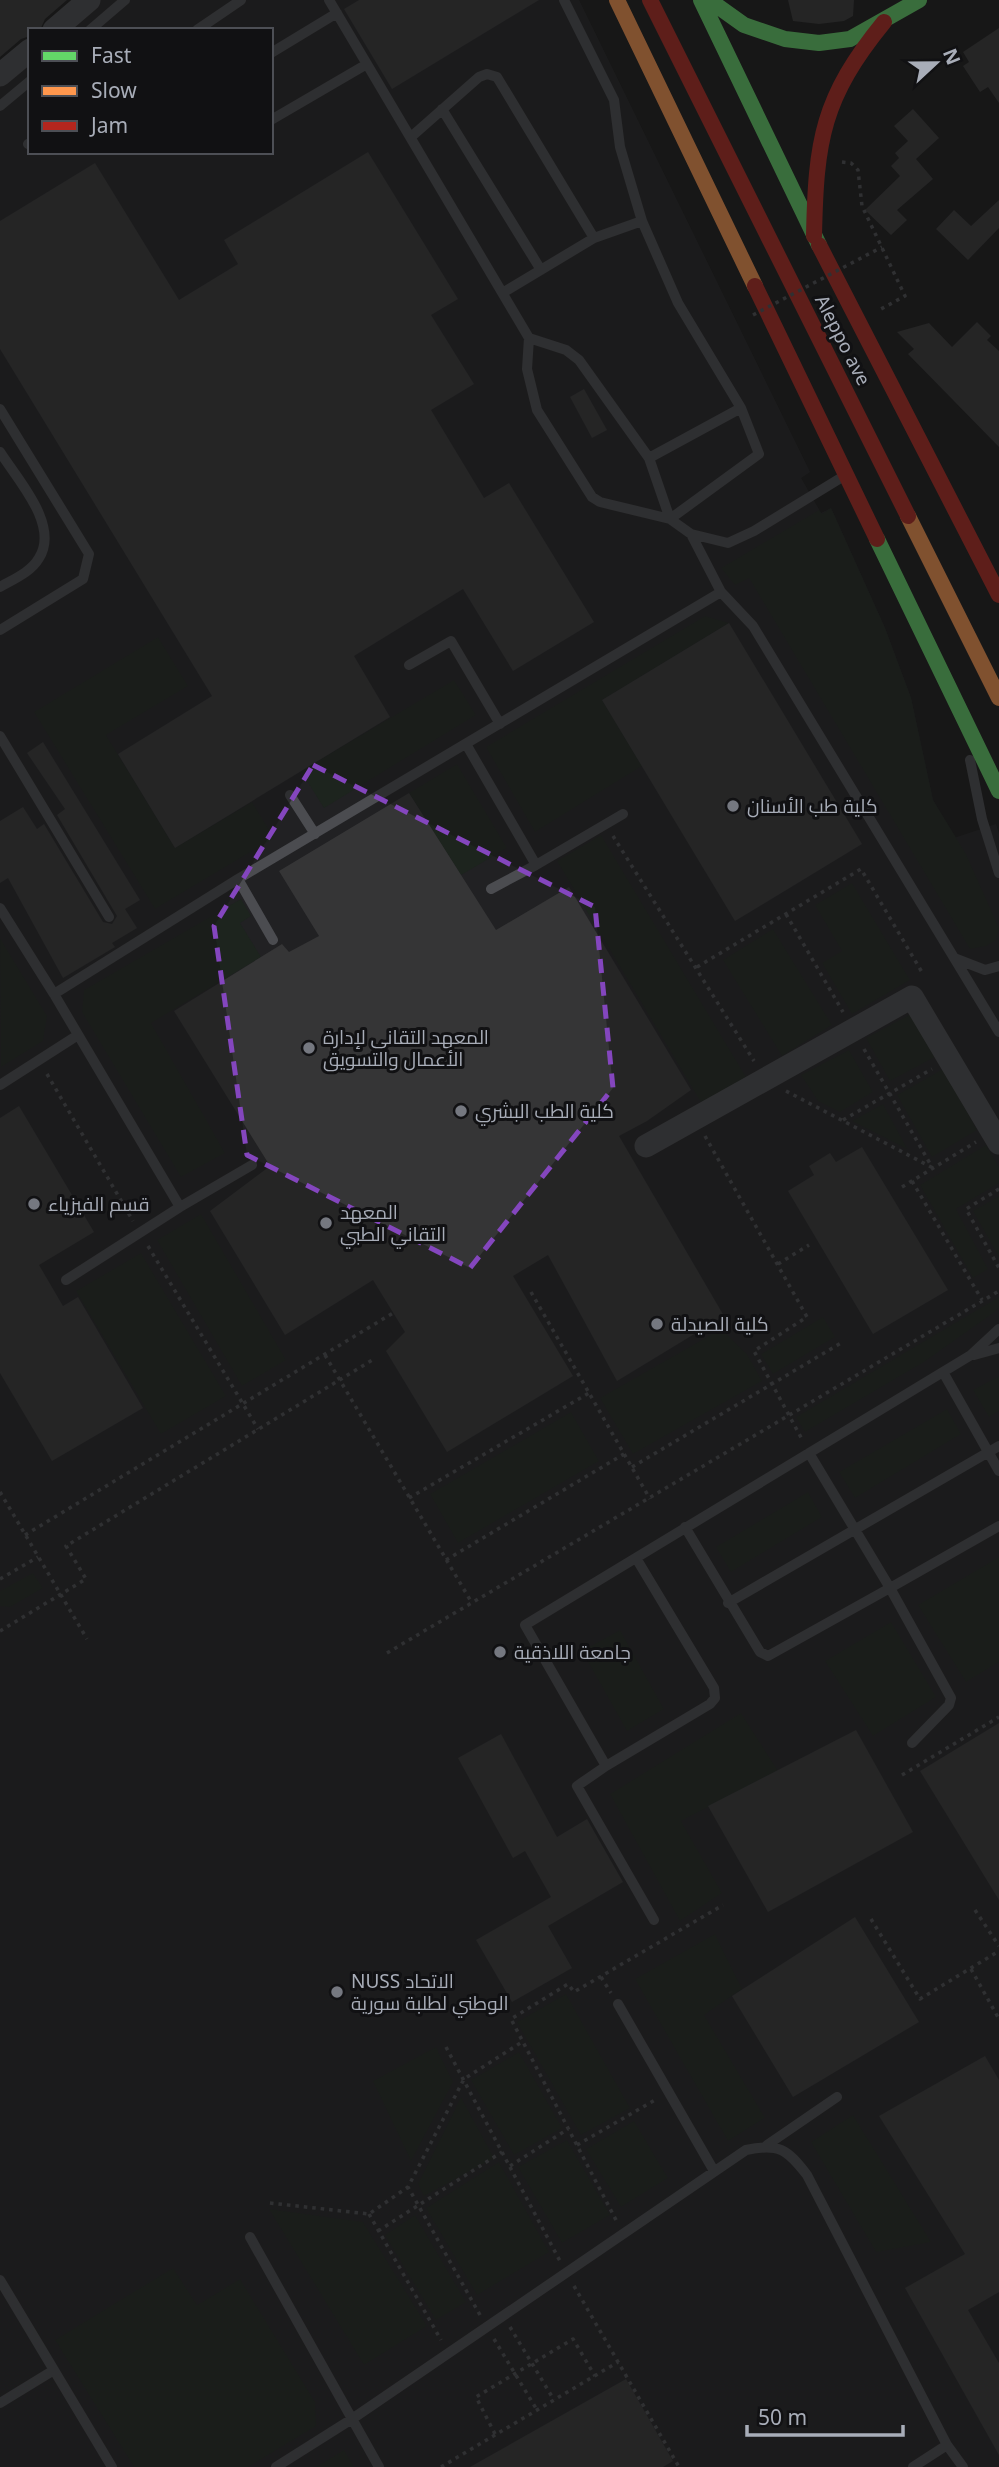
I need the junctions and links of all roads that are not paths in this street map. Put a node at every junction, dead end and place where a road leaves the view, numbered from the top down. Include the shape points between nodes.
1 (89, 0) edge
2 (125, 0) edge
3 (242, 0) edge
4 (329, 0) edge
5 (564, 0) edge
6 (617, 0) edge
7 (650, 0) edge
8 (701, 0) edge
9 (709, 0) edge
10 (917, 0) edge
11 (337, 13) junction
12 (884, 22) junction
13 (56, 28) edge
14 (92, 28) edge
15 (200, 28) edge
16 (28, 52) edge
17 (273, 52) edge
18 (367, 64) junction
19 (0, 75) edge
20 (28, 82) edge
21 (0, 106) edge
22 (442, 109) junction
23 (273, 119) edge
24 (411, 137) junction
25 (642, 221) junction
26 (814, 236) junction
27 (594, 238) junction
28 (541, 270) junction
29 (504, 292) junction
30 (529, 338) junction
31 (741, 408) junction
32 (0, 410) edge
33 (0, 452) edge
34 (649, 458) junction
35 (845, 476) junction
36 (670, 519) junction
37 (691, 534) junction
38 (0, 587) edge
39 (720, 592) junction
40 (999, 596) edge
41 (0, 630) edge
42 (409, 665) dead end
43 (999, 698) edge
44 (960, 713) junction
45 (500, 723) junction
46 (0, 736) edge
47 (466, 744) junction
48 (999, 791) edge
49 (290, 795) dead end
50 (623, 814) dead end
51 (315, 834) junction
52 (536, 864) junction
53 (999, 873) edge
54 (238, 879) junction
55 (491, 889) dead end
56 (0, 908) edge
57 (109, 917) dead end
58 (273, 940) dead end
59 (954, 958) junction
60 (999, 966) edge
61 (54, 994) junction
62 (999, 1032) edge
63 (78, 1035) junction
64 (0, 1085) edge
65 (996, 1138) edge
66 (646, 1146) dead end
67 (252, 1166) dead end
68 (180, 1207) junction
69 (66, 1280) dead end
70 (999, 1329) edge
71 (999, 1348) edge
72 (971, 1355) junction
73 (943, 1372) junction
74 (994, 1449) edge
75 (809, 1453) junction
76 (999, 1471) edge
77 (999, 1526) edge
78 (685, 1527) junction
79 (855, 1529) junction
80 (636, 1558) junction
81 (890, 1588) junction
82 (728, 1603) junction
83 (912, 1743) dead end
84 (607, 1766) junction
85 (654, 1920) dead end
86 (618, 2004) dead end
87 (837, 2098) dead end
88 (768, 2146) junction
89 (714, 2171) junction
90 (250, 2237) dead end
91 (0, 2280) edge
92 (54, 2370) junction
93 (0, 2403) edge
94 (352, 2419) junction
95 (947, 2445) junction
96 (294, 2462) edge
97 (112, 2467) edge
98 (276, 2467) edge
99 (379, 2467) edge
100 (913, 2467) edge
101 (963, 2467) edge

1 - 13 street
2 - 14 lane
3 - 15 lane
4 - 11 lane
5 - 25 lane via 614,100 620,147
6 - 35 main road
7 - 43 main road, Aleppo ave
8 - 26 main road, Aleppo ave
9 - 12 main road via 744,25 785,39 819,43 850,39
10 - 12 main road
11 - 17 lane
11 - 18 lane
12 - 26 main road via 854,57 820,130
16 - 19 street
18 - 23 lane
18 - 24 lane
20 - 21 lane
22 - 24 lane
22 - 27 lane via 479,77 497,77
22 - 28 lane
24 - 29 lane
25 - 27 lane
25 - 31 lane via 678,303
26 - 40 main road, Aleppo ave
27 - 28 lane
28 - 29 lane
29 - 30 lane
30 - 34 lane via 566,350 579,360
30 - 36 lane via 527,369 537,410 592,497
31 - 34 lane
31 - 36 lane via 758,448 756,457
32 - 41 lane via 89,554 83,579
33 - 38 lane via 39,513 46,537 40,557
34 - 36 lane
35 - 37 lane via 729,543
35 - 44 main road
36 - 37 lane
37 - 39 lane
39 - 45 lane
39 - 59 lane via 753,626
42 - 45 lane via 451,641
44 - 48 main road
44 - 53 lane via 982,819
45 - 47 lane
46 - 57 lane
47 - 51 lane
47 - 52 lane
49 - 51 lane
50 - 52 lane
51 - 54 lane
52 - 55 lane
54 - 58 lane
54 - 61 lane
56 - 61 lane
59 - 60 lane via 985,970
59 - 62 lane
61 - 63 lane
63 - 64 lane
63 - 68 lane
65 - 66 street via 912,997
67 - 68 lane
68 - 69 lane
70 - 72 lane
71 - 72 lane
72 - 73 lane
73 - 74 lane
73 - 75 lane
74 - 76 lane
74 - 79 lane
75 - 78 lane
75 - 79 lane
77 - 81 lane
78 - 80 lane
78 - 82 lane
79 - 81 lane
79 - 82 lane
80 - 84 lane via 714,1688 715,1698
80 - 84 lane via 525,1625
81 - 82 lane via 768,1656 760,1652
81 - 83 lane via 951,1698
84 - 85 lane via 577,1786
86 - 89 lane
87 - 88 lane
88 - 89 lane via 746,2150
88 - 95 lane via 789,2152 807,2175
89 - 94 lane
90 - 94 lane
91 - 92 lane
92 - 93 lane
92 - 97 lane
94 - 96 lane
94 - 99 lane
95 - 100 lane
95 - 101 lane
96 - 98 lane

